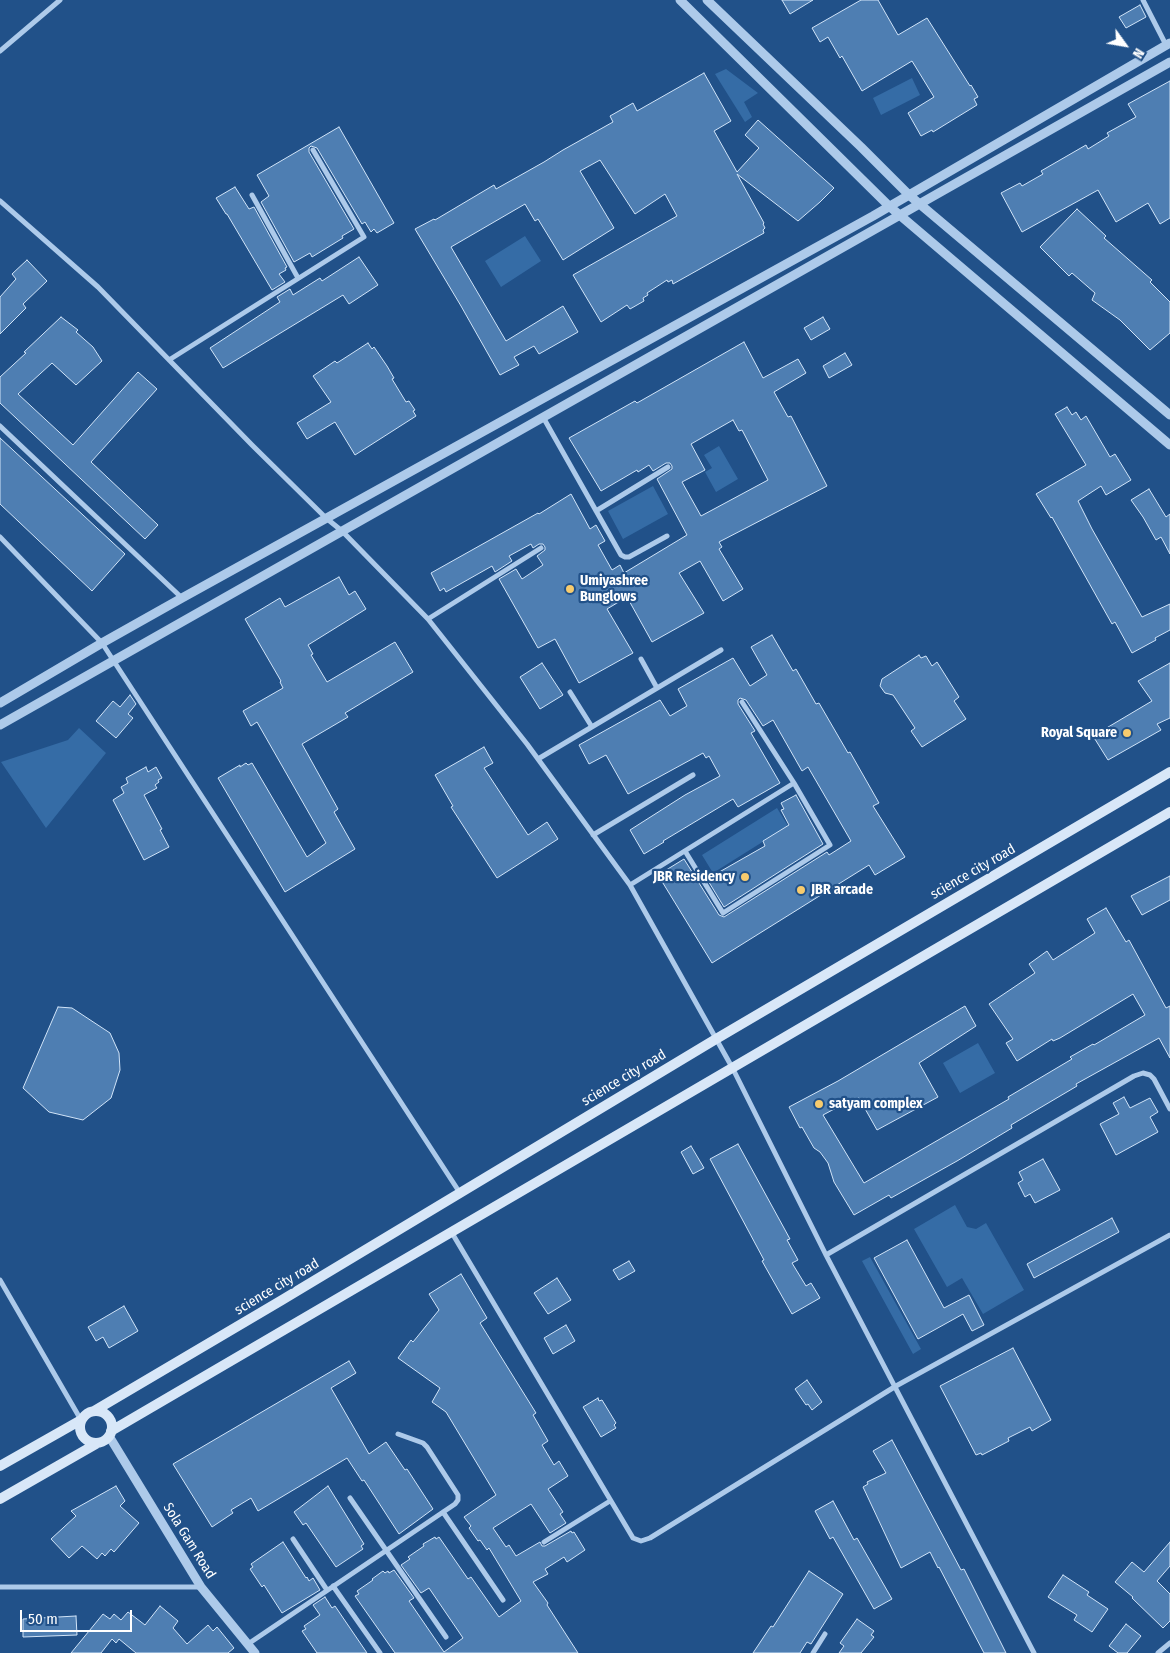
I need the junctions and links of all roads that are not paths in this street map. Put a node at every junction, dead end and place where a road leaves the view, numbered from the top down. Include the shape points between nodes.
1 (60, 0) edge
2 (680, 0) edge
3 (707, 0) edge
4 (1143, 0) edge
5 (1168, 44) edge
6 (0, 51) edge
7 (1170, 62) edge
8 (313, 150) dead end
9 (252, 195) dead end
10 (909, 195) junction
11 (0, 201) edge
12 (920, 204) junction
13 (890, 206) junction
14 (900, 215) junction
15 (298, 278) junction
16 (169, 360) junction
17 (1170, 415) edge
18 (543, 416) junction
19 (0, 426) edge
20 (1170, 445) edge
21 (668, 467) dead end
22 (596, 511) junction
23 (326, 518) junction
24 (342, 530) junction
25 (667, 536) dead end
26 (0, 537) edge
27 (541, 548) dead end
28 (182, 598) junction
29 (428, 618) junction
30 (102, 642) junction
31 (721, 650) dead end
32 (641, 659) dead end
33 (113, 660) junction
34 (657, 688) junction
35 (570, 692) dead end
36 (742, 702) dead end
37 (0, 703) edge
38 (0, 725) edge
39 (592, 727) junction
40 (538, 759) junction
41 (1170, 772) edge
42 (693, 775) dead end
43 (794, 783) junction
44 (1170, 812) edge
45 (593, 835) junction
46 (685, 851) junction
47 (630, 885) junction
48 (716, 1039) junction
49 (733, 1069) junction
50 (1170, 1109) edge
51 (460, 1194) junction
52 (452, 1233) junction
53 (1170, 1235) edge
54 (826, 1255) junction
55 (0, 1280) edge
56 (896, 1386) junction
57 (94, 1411) junction
58 (81, 1420) junction
59 (110, 1434) junction
60 (398, 1434) dead end
61 (96, 1444) junction
62 (0, 1466) edge
63 (350, 1498) dead end
64 (0, 1499) edge
65 (610, 1501) junction
66 (443, 1512) junction
67 (293, 1539) dead end
68 (544, 1542) dead end
69 (387, 1550) junction
70 (0, 1586) edge
71 (333, 1586) junction
72 (201, 1587) junction
73 (327, 1590) junction
74 (503, 1600) dead end
75 (826, 1634) dead end
76 (446, 1637) dead end
77 (1170, 1643) edge
78 (248, 1644) junction
79 (255, 1653) edge
80 (380, 1653) edge
81 (813, 1653) edge
82 (1034, 1653) edge
83 (1158, 1653) edge

1 - 6 street
2 - 13 street
3 - 10 street
4 - 5 street
5 - 10 street
7 - 12 street
8 - 15 street via 364,237
9 - 15 street
10 - 12 street
10 - 13 street
11 - 16 street via 98,287
12 - 14 street
12 - 17 street
13 - 14 street
13 - 23 street
14 - 18 street
14 - 20 street
15 - 16 street
16 - 23 street
18 - 22 street
18 - 24 street
19 - 28 street
21 - 22 street
22 - 25 street via 625,557
23 - 24 street
23 - 28 street
24 - 29 street
24 - 33 street
26 - 30 street
27 - 29 street
28 - 30 street
29 - 40 street
30 - 33 street
30 - 37 street
31 - 34 street
32 - 34 street
33 - 38 street
33 - 51 street
34 - 39 street
35 - 39 street
36 - 43 street
39 - 40 street
40 - 45 street
41 - 48 main road, science city road
42 - 45 street
43 - 46 street
43 - 46 street via 830,845 723,913
44 - 49 main road
45 - 47 street
46 - 47 street
47 - 48 street
48 - 49 street
48 - 51 main road, science city road
49 - 52 main road
49 - 54 street
50 - 54 street via 1150,1075 1134,1076
51 - 57 main road, science city road
52 - 59 main road
52 - 65 street
53 - 56 street
54 - 56 street
55 - 58 street
56 - 65 street via 650,1538 641,1541 633,1538
56 - 82 street
57 - 58 main road
57 - 59 main road via 108,1417 112,1426
58 - 61 main road via 82,1436
58 - 62 main road
59 - 61 main road
59 - 72 street, Sola Gam Road
60 - 66 street via 427,1447 458,1495 455,1504
61 - 64 main road
63 - 69 street
65 - 68 street
66 - 69 street
66 - 74 street
67 - 73 street
69 - 71 street
69 - 76 street
70 - 72 street
71 - 73 street
71 - 80 street
72 - 78 street, Sola Gam Road
73 - 78 street
75 - 81 street
77 - 83 street
78 - 79 street, Sola Gam Road

